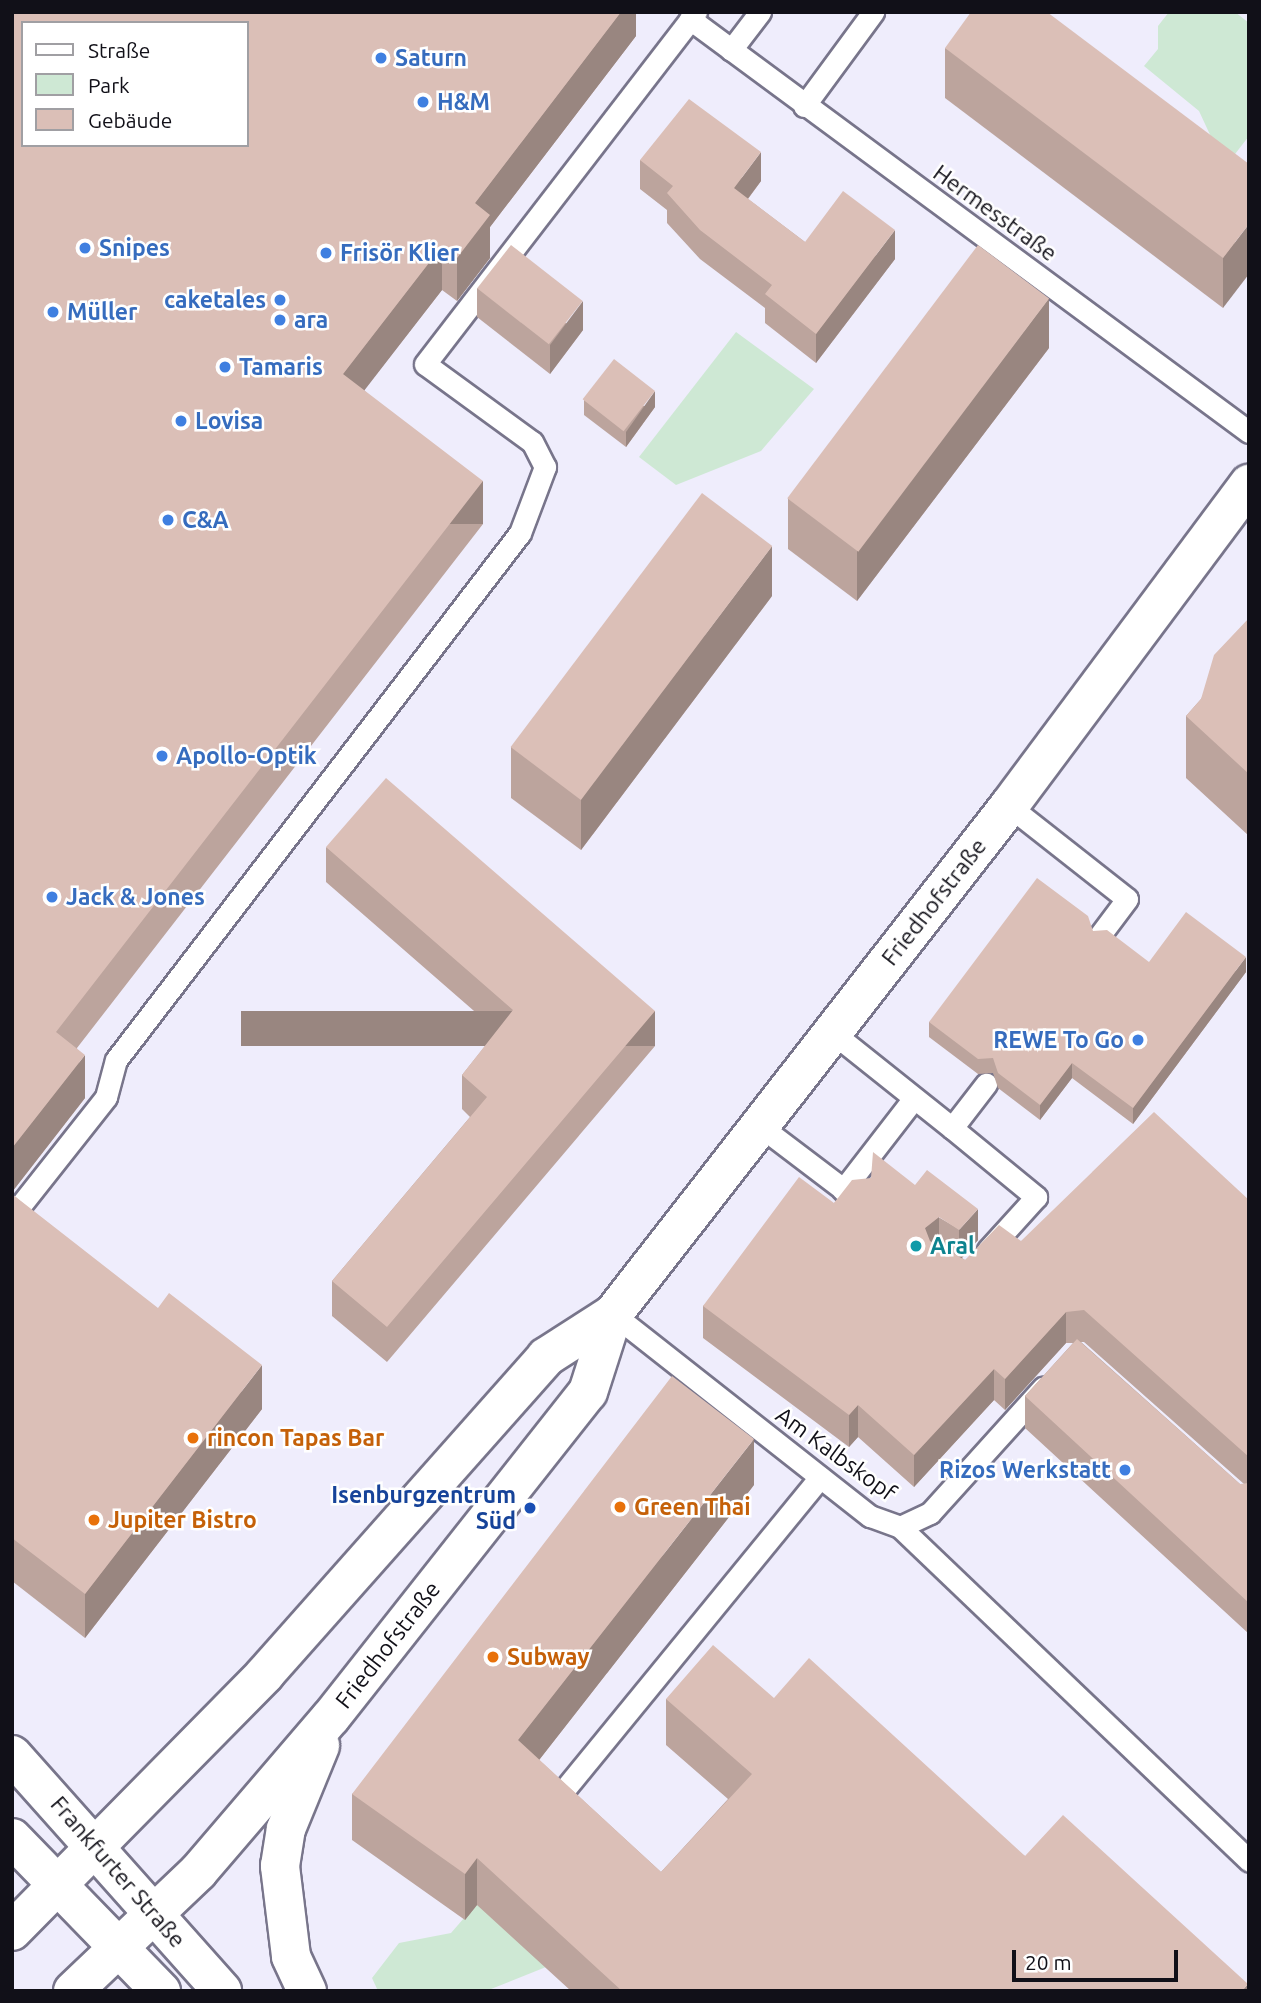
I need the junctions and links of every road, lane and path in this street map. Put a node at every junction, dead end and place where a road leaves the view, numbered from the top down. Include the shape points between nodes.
1 (760, 12) edge
2 (873, 12) edge
3 (693, 14) edge
4 (731, 50) junction
5 (804, 106) junction
6 (1249, 432) edge
7 (1249, 484) edge
8 (1009, 806) junction
9 (1100, 935) edge
10 (833, 1033) junction
11 (986, 1084) dead end
12 (914, 1098) junction
13 (760, 1126) junction
14 (952, 1128) junction
15 (20, 1206) edge
16 (970, 1269) edge
17 (613, 1314) junction
18 (1058, 1372) edge
19 (820, 1477) junction
20 (900, 1527) junction
21 (331, 1717) junction
22 (12, 1755) edge
23 (564, 1790) edge
24 (12, 1839) edge
25 (97, 1844) junction
26 (1249, 1861) edge
27 (57, 1884) junction
28 (154, 1911) junction
29 (12, 1931) edge
30 (118, 1945) junction
31 (73, 1991) edge
32 (161, 1991) edge
33 (222, 1991) edge
34 (307, 1991) edge

1 - 4 lane
2 - 5 lane
3 - 4 lane, Hermesstraße
3 - 15 lane via 425,364 531,442 545,467 520,533 116,1060 106,1097
4 - 5 lane, Hermesstraße
5 - 6 lane, Hermesstraße
7 - 8 main road, Friedhofstraße
8 - 9 lane via 1127,899
8 - 10 main road, Friedhofstraße
10 - 12 lane
10 - 13 main road, Friedhofstraße
11 - 14 lane
12 - 13 lane via 851,1196
12 - 14 lane
13 - 17 main road, Friedhofstraße
14 - 16 lane via 1036,1197
17 - 19 lane, Am Kalbskopf
17 - 21 main road, Friedhofstraße via 588,1392
17 - 25 main road, Friedhofstraße via 547,1357 274,1664
18 - 20 lane, Am Kalbskopf via 930,1513
19 - 20 lane, Am Kalbskopf via 870,1516
19 - 23 lane
20 - 26 lane
21 - 28 main road, Friedhofstraße via 198,1872
21 - 34 main road via 286,1829 280,1866 288,1942
22 - 25 main road, Frankfurter Straße
24 - 27 main road, Frankfurter Straße
25 - 27 main road, Friedhofstraße
25 - 28 main road, Frankfurter Straße
27 - 29 main road, Friedhofstraße
27 - 30 main road, Frankfurter Straße
28 - 30 main road, Friedhofstraße
28 - 33 main road, Frankfurter Straße
30 - 31 main road, Friedhofstraße
30 - 32 main road, Frankfurter Straße

